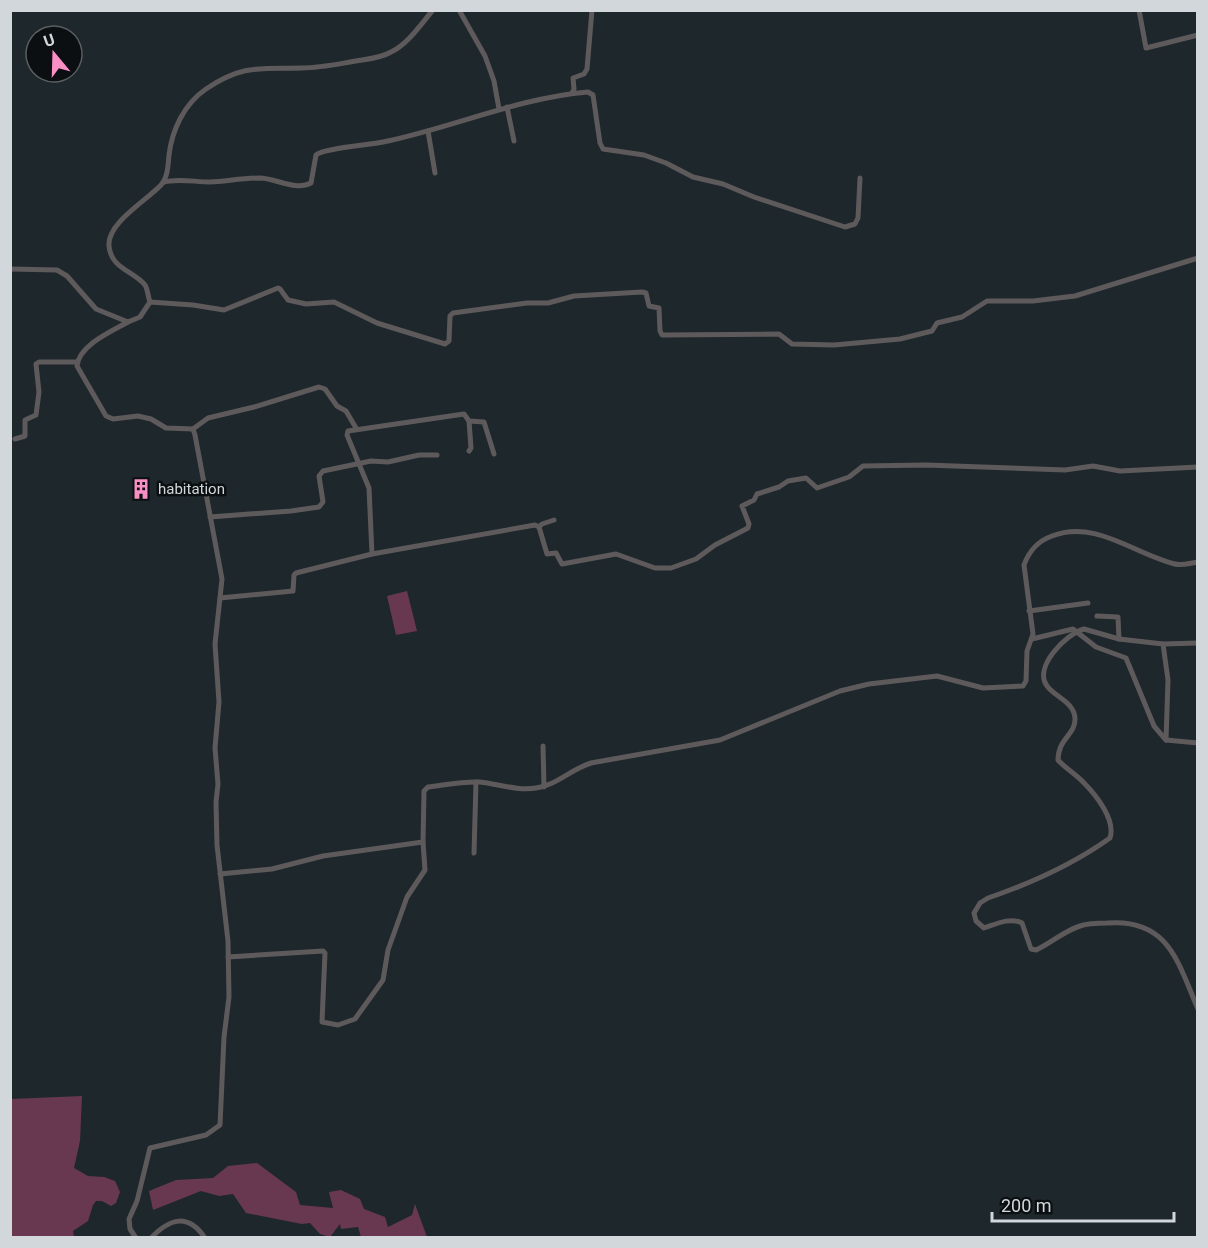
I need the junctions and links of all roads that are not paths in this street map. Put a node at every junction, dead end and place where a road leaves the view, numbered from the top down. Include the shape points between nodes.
1 (433, 10) edge
2 (459, 10) edge
3 (592, 10) edge
4 (1139, 10) edge
5 (1197, 35) edge
6 (572, 93) junction
7 (507, 107) junction
8 (499, 109) junction
9 (428, 131) junction
10 (514, 141) dead end
11 (435, 173) dead end
12 (860, 178) dead end
13 (164, 182) junction
14 (1197, 258) edge
15 (10, 269) edge
16 (150, 302) junction
17 (128, 322) junction
18 (77, 362) junction
19 (469, 421) junction
20 (356, 428) junction
21 (193, 429) junction
22 (15, 439) dead end
23 (469, 451) dead end
24 (494, 454) dead end
25 (437, 455) dead end
26 (360, 463) junction
27 (1197, 467) edge
28 (210, 517) junction
29 (554, 520) dead end
30 (539, 527) junction
31 (372, 554) junction
32 (1197, 562) edge
33 (220, 598) junction
34 (1088, 603) dead end
35 (1029, 611) junction
36 (1097, 616) dead end
37 (1077, 632) junction
38 (1032, 639) junction
39 (1119, 639) junction
40 (1197, 643) edge
41 (1163, 644) junction
42 (1166, 741) junction
43 (1197, 743) edge
44 (543, 746) dead end
45 (476, 782) junction
46 (544, 787) junction
47 (423, 842) junction
48 (474, 853) dead end
49 (220, 874) junction
50 (228, 957) junction
51 (1197, 1009) edge
52 (136, 1238) edge
53 (151, 1238) edge
54 (205, 1238) edge

1 - 13 street via 399,48 380,57 323,66 252,68 205,90 179,121
2 - 8 street via 485,56
3 - 6 street via 587,69 573,78
4 - 5 street via 1146,48
6 - 7 street
6 - 12 street via 592,93 603,149 644,155 693,177 845,226 855,225 858,218
7 - 8 street
7 - 10 street
8 - 9 street
9 - 11 street
9 - 13 street via 319,152 311,183 306,186 262,178
13 - 16 street via 114,226 109,239 113,258 145,285
14 - 16 street via 1076,296 987,301 962,317 937,323 932,331 913,337 841,345 792,344 779,334 662,335 659,308 649,306 642,292 453,313 449,341 445,344 373,321 334,302 306,304 288,300 278,288 224,310
15 - 17 street via 57,270 96,309
16 - 17 street via 140,317
17 - 18 street via 85,350
18 - 21 street via 106,416 138,416 166,428
18 - 22 street via 36,364 36,415 25,420 25,436
19 - 20 street via 463,414
19 - 23 street
19 - 24 street via 484,422
20 - 21 street via 346,411 319,387 205,419
20 - 26 street via 348,431 348,435
21 - 28 street
25 - 26 street
26 - 28 street via 320,474 323,502 319,507
26 - 31 street via 369,490
27 - 30 street via 1120,471 1093,466 1065,470 863,466 849,477 817,488 805,478 757,494 742,506 749,524 745,530 696,559 665,569 615,554 562,564 556,553 547,554
28 - 33 street via 222,579
29 - 30 street
30 - 31 street
31 - 33 street via 296,573 292,591
32 - 35 street via 1173,564 1102,536 1079,530 1063,532 1037,544 1027,558 1024,572
33 - 49 street via 215,644
34 - 35 street
35 - 38 street
36 - 39 street via 1118,617
37 - 38 street via 1064,630
37 - 39 street via 1084,629
37 - 42 street via 1096,647 1126,658 1154,726
37 - 51 street via 1052,653 1045,681 1074,713 1073,730 1058,749 1058,760 1094,794 1108,819 1110,838 1070,864 980,903 974,913 976,921 984,928 1018,920 1030,949 1036,950 1080,926 1138,924 1158,935 1172,951
38 - 46 street via 1027,651 1026,681 1021,687 983,688 937,676 869,684 840,691 720,740 583,765
39 - 41 street
40 - 41 street
41 - 42 street via 1168,680
42 - 43 street
44 - 46 street
45 - 46 street via 522,789
45 - 47 street via 425,788
45 - 48 street
47 - 49 street via 323,856 272,869
47 - 50 street via 425,870 407,897 387,954 385,977 355,1019 338,1025 322,1022 323,951
49 - 50 street
50 - 52 street via 220,1125 206,1135 150,1148 129,1219
53 - 54 street via 164,1226 182,1221 194,1225

